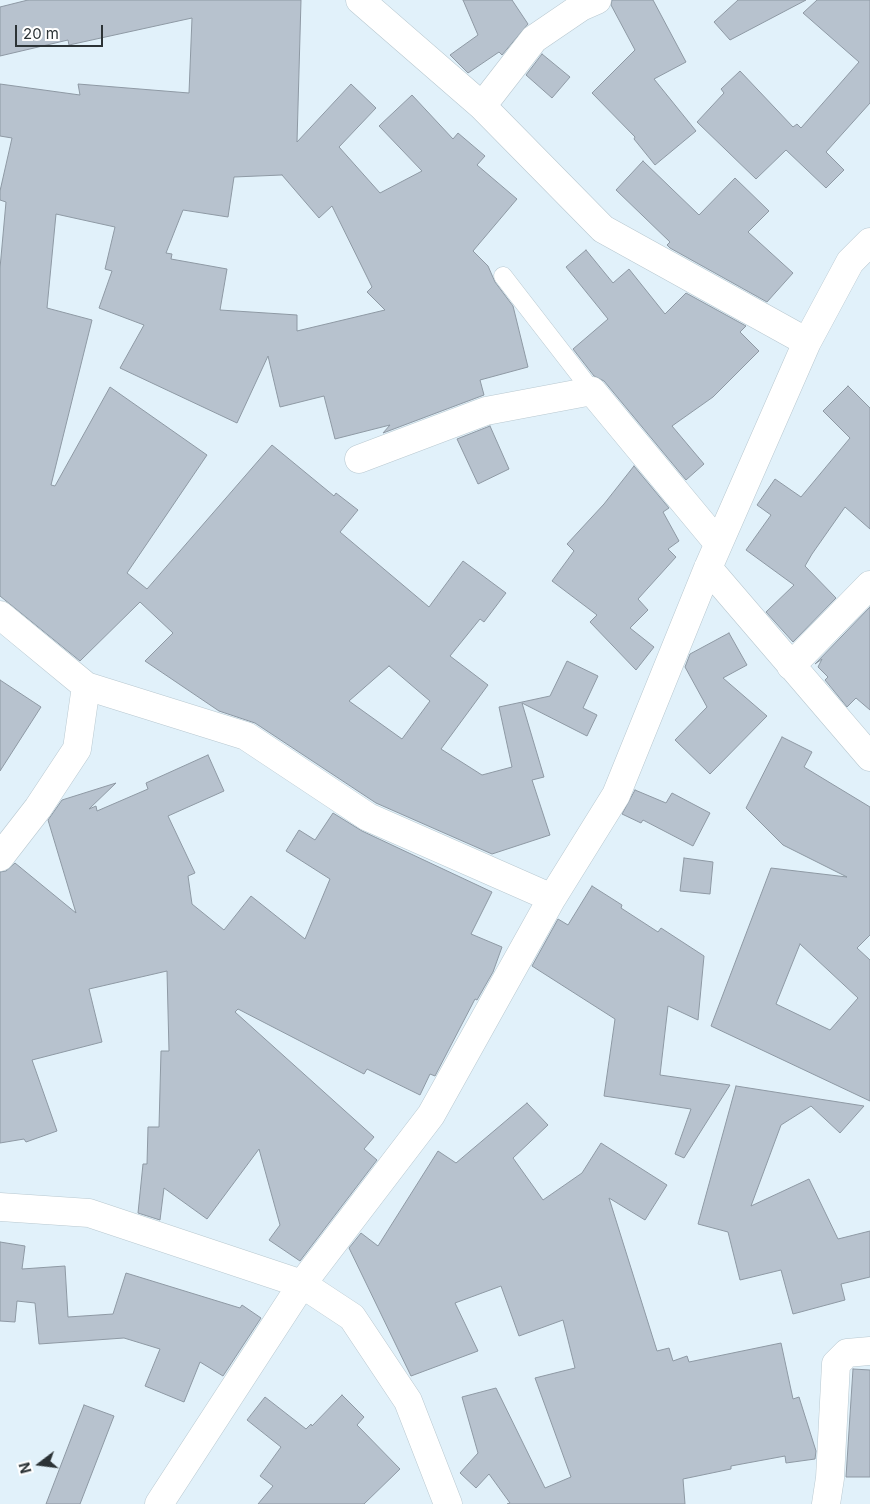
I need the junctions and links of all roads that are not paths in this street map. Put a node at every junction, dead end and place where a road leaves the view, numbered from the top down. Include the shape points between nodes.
1 (360, 0) edge
2 (597, 0) edge
3 (482, 106) junction
4 (870, 242) edge
5 (504, 276) dead end
6 (807, 342) junction
7 (592, 391) junction
8 (360, 459) dead end
9 (718, 544) junction
10 (708, 568) junction
11 (870, 586) edge
12 (0, 615) edge
13 (791, 666) junction
14 (86, 686) junction
15 (870, 757) edge
16 (0, 857) edge
17 (552, 898) junction
18 (0, 1207) edge
19 (302, 1284) junction
20 (870, 1351) edge
21 (451, 1503) edge
22 (159, 1504) edge
23 (826, 1504) edge

1 - 3 street
2 - 3 street via 534,39
3 - 6 street via 602,229
4 - 6 street via 850,262
5 - 7 lane
6 - 9 street
7 - 8 street via 486,411
7 - 9 street
9 - 10 street
10 - 13 street
10 - 17 street via 616,795
11 - 13 street
12 - 14 street
13 - 15 street
14 - 16 street via 77,749
14 - 17 street via 246,736 368,817
17 - 19 street via 431,1115
18 - 19 street via 89,1213
19 - 21 street via 352,1317 368,1340 408,1401
19 - 22 street
20 - 23 street via 847,1353 836,1364

